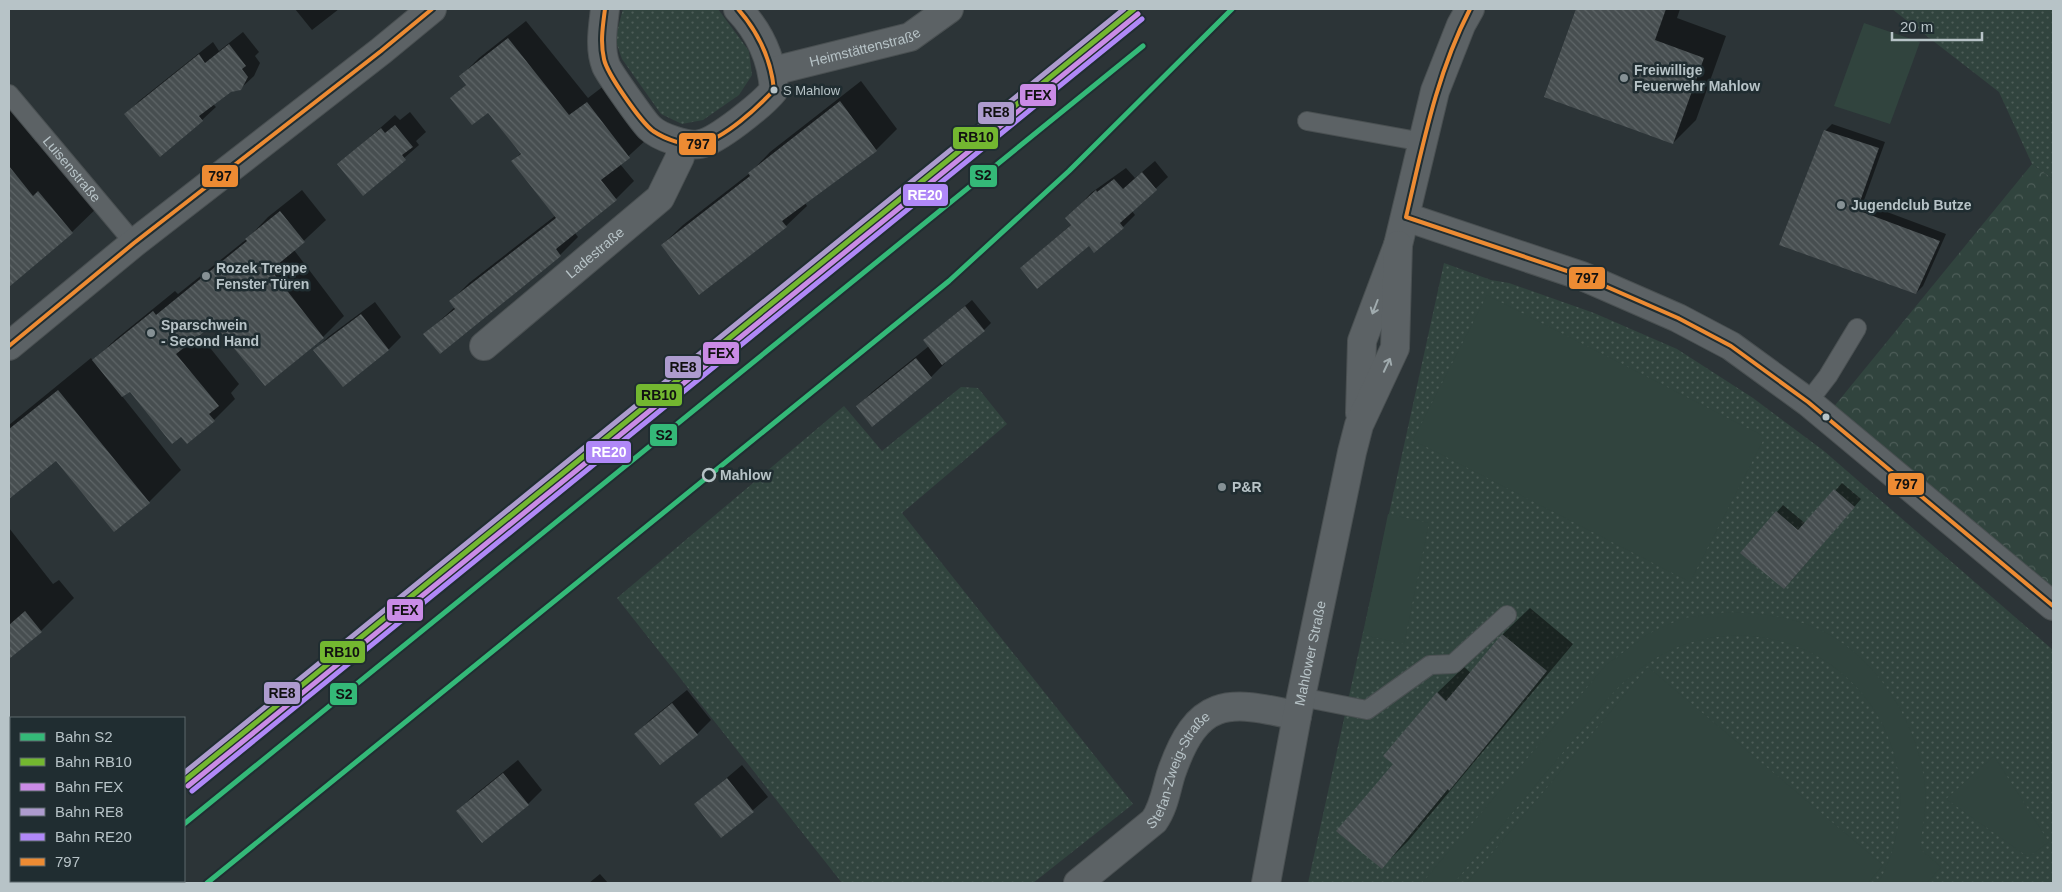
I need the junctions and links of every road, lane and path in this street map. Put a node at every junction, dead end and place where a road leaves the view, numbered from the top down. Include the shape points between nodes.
1 (432, 9) edge
2 (606, 9) edge
3 (949, 9) edge
4 (1470, 9) edge
5 (747, 10) edge
6 (772, 70) junction
7 (9, 94) edge
8 (1307, 121) dead end
9 (1423, 142) junction
10 (680, 143) junction
11 (1406, 217) junction
12 (134, 243) junction
13 (1857, 328) dead end
14 (9, 346) edge
15 (484, 346) dead end
16 (1808, 402) junction
17 (2053, 606) edge
18 (1507, 615) dead end
19 (1299, 706) junction
20 (1078, 883) edge
21 (1266, 883) edge

1 - 12 street
2 - 10 street via 602,38 606,66 651,129
3 - 6 street, Heimstättenstraße via 910,37
4 - 9 street, Mahlower Straße via 1435,91
5 - 6 street
6 - 10 street via 774,90 767,98 720,135 700,144
7 - 12 lane, Luisenstraße
8 - 9 lane
9 - 11 street, Mahlower Straße
10 - 15 street, Ladestraße via 680,157 660,198
11 - 16 street via 1582,276 1678,318 1730,346
11 - 19 street, Mahlower Straße via 1398,246 1395,348 1359,425
12 - 14 street
13 - 16 lane
16 - 17 street
18 - 19 lane via 1453,664 1430,665 1366,710
19 - 20 street, Stefan-Zweig-Straße via 1269,710 1235,705 1207,714 1179,753 1161,812
19 - 21 street, Mahlower Straße

